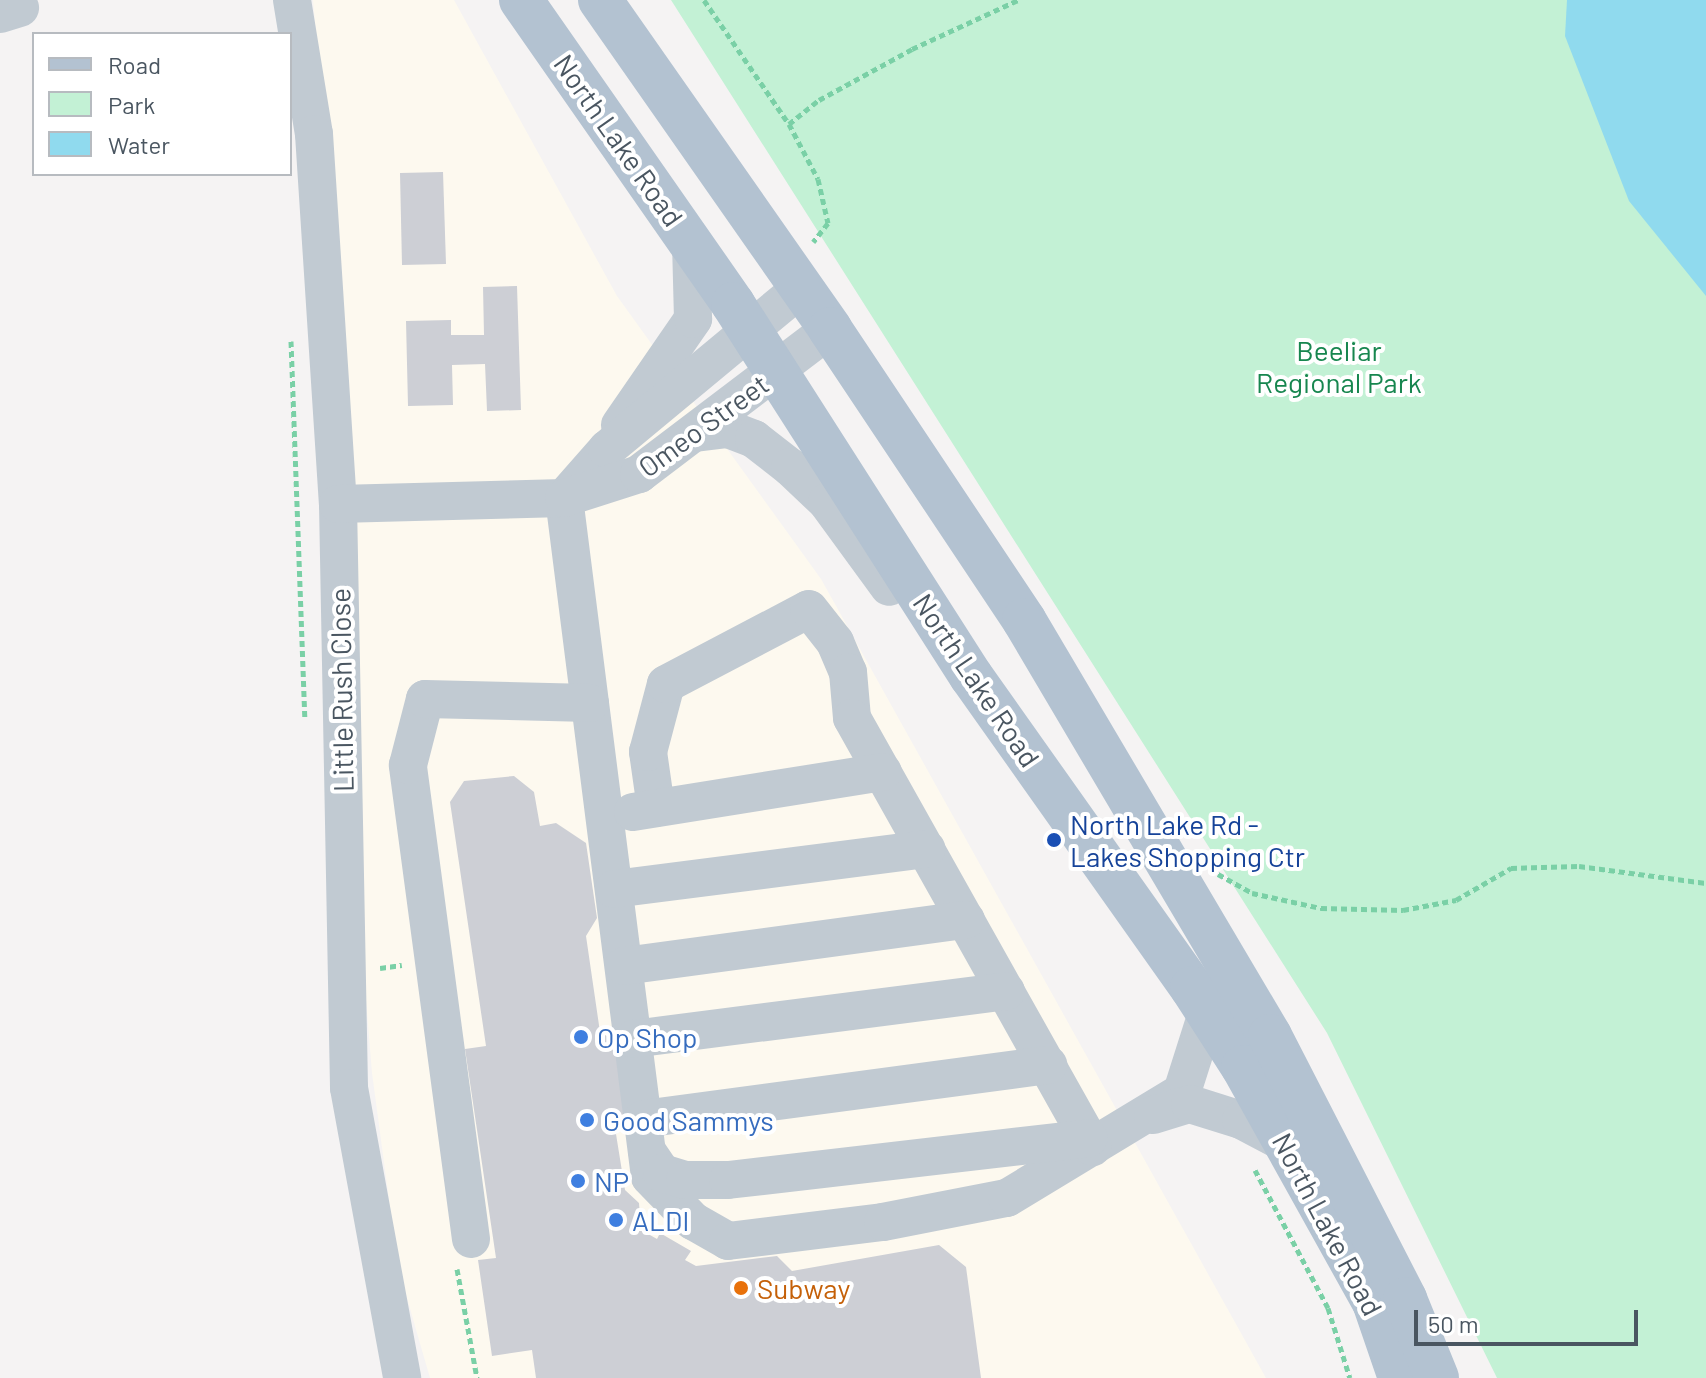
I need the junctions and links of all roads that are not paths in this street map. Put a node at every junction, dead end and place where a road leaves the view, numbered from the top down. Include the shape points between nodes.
1 (292, 0) edge
2 (521, 0) edge
3 (600, 0) edge
4 (691, 242) junction
5 (805, 269) junction
6 (830, 329) junction
7 (751, 332) junction
8 (777, 371) junction
9 (695, 433) junction
10 (607, 449) junction
11 (564, 498) junction
12 (338, 504) junction
13 (971, 676) junction
14 (590, 703) junction
15 (883, 772) junction
16 (656, 808) junction
17 (605, 816) junction
18 (926, 849) junction
19 (614, 889) junction
20 (966, 920) junction
21 (624, 966) junction
22 (1006, 991) junction
23 (1207, 1013) junction
24 (633, 1039) junction
25 (1048, 1065) junction
26 (1143, 1118) junction
27 (645, 1135) junction
28 (1091, 1142) junction
29 (1268, 1153) junction
30 (463, 1246) road end
31 (402, 1378) edge
32 (1400, 1378) edge
33 (1437, 1378) edge

1 - 12 street, Little Rush Close via 314,134
2 - 4 main road, North Lake Road
3 - 5 main road, North Lake Road
4 - 7 main road, North Lake Road
4 - 10 street via 693,319 636,396
5 - 6 main road, North Lake Road
5 - 7 street, Omeo Street
6 - 8 street, Omeo Street
6 - 33 main road, North Lake Road via 1024,620 1270,1036 1405,1299
7 - 8 main road, North Lake Road
7 - 10 street, Omeo Street
8 - 9 street, Omeo Street
8 - 13 main road, North Lake Road
9 - 11 street, Omeo Street via 639,474
9 - 13 street via 728,429 754,439 790,467 862,545 925,641
10 - 11 street, Omeo Street
11 - 12 street, Omeo Street
11 - 14 street
12 - 31 street, Little Rush Close via 349,1088
13 - 23 main road, North Lake Road
14 - 17 street
14 - 30 street via 425,699 408,765
15 - 16 street
15 - 16 street via 852,718 848,672 835,642 809,609 666,684 648,752
15 - 18 street
16 - 17 street
17 - 19 street
18 - 19 street
18 - 20 street
19 - 21 street
20 - 21 street
20 - 22 street
21 - 24 street
22 - 24 street
22 - 25 street
23 - 26 street via 1182,1092
23 - 29 main road, North Lake Road
24 - 27 street
25 - 27 street
25 - 28 street
26 - 28 street
26 - 29 street via 1190,1104 1241,1120
27 - 28 street via 662,1173 685,1180 728,1180
27 - 28 street via 650,1177 666,1198 728,1241 842,1229 995,1201
29 - 32 main road, North Lake Road via 1374,1302

